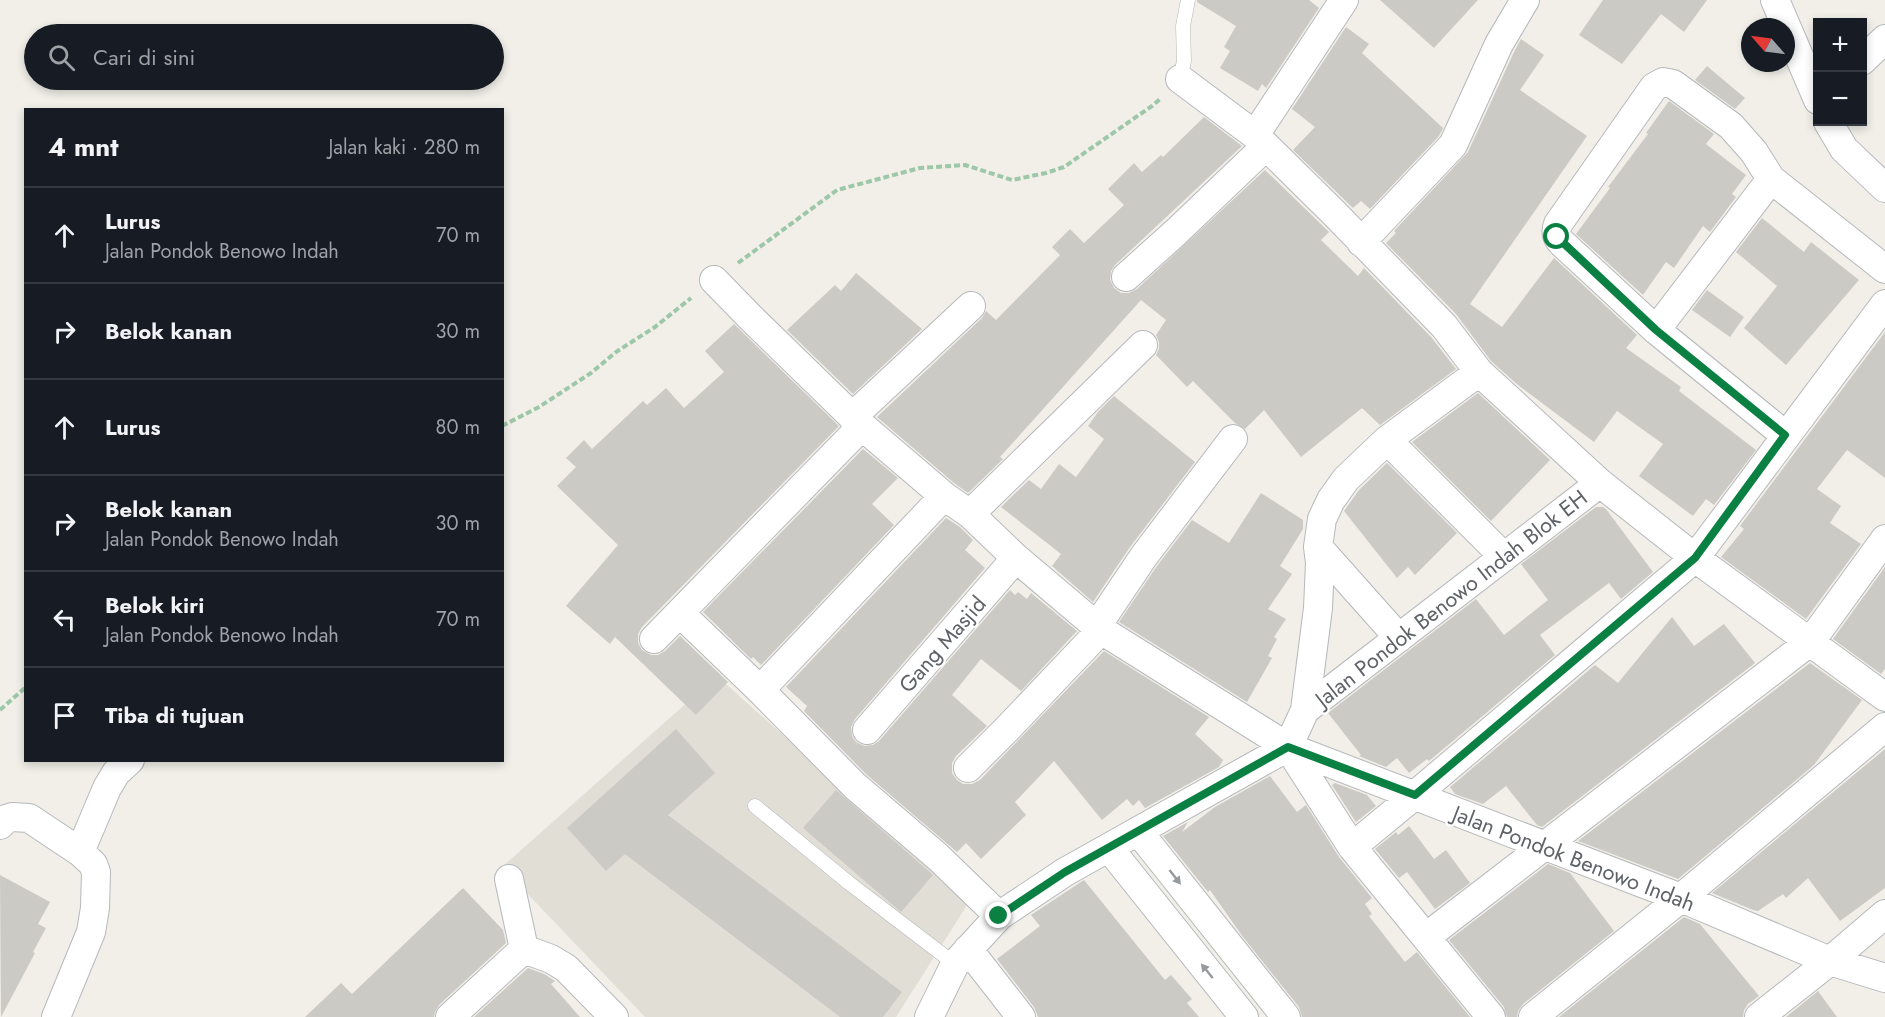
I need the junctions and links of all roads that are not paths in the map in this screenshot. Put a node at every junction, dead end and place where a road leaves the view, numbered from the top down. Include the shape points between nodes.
1 (1188, 0) edge
2 (1344, 0) edge
3 (1525, 0) edge
4 (1775, 0) edge
5 (1885, 39) edge
6 (1867, 57) edge
7 (1184, 82) joint
8 (1813, 88) edge
9 (1830, 126) edge
10 (1260, 140) junction
11 (1771, 178) junction
12 (1885, 188) edge
13 (1361, 242) junction
14 (1885, 269) edge
15 (1126, 277) dead end
16 (720, 285) road end
17 (1885, 304) edge
18 (971, 306) dead end
19 (1656, 330) junction
20 (1143, 345) dead end
21 (1479, 372) junction
22 (857, 421) junction
23 (1785, 435) junction
24 (1233, 439) dead end
25 (1387, 440) junction
26 (1600, 483) junction
27 (944, 496) junction
28 (970, 514) junction
29 (1885, 539) edge
30 (1318, 547) junction
31 (1504, 557) junction
32 (1016, 558) junction
33 (1695, 558) junction
34 (680, 613) junction
35 (1099, 628) junction
36 (1399, 638) junction
37 (654, 639) dead end
38 (1811, 641) junction
39 (760, 690) junction
40 (1885, 697) edge
41 (1305, 711) junction
42 (1885, 728) edge
43 (867, 730) dead end
44 (1288, 747) junction
45 (128, 762) edge
46 (968, 768) dead end
47 (1415, 795) junction
48 (755, 806) dead end
49 (0, 825) edge
50 (1138, 831) junction
51 (1352, 846) junction
52 (1542, 846) junction
53 (1109, 848) junction
54 (80, 852) junction
55 (509, 879) dead end
56 (1681, 898) junction
57 (1885, 914) edge
58 (999, 916) junction
59 (1426, 937) junction
60 (524, 949) junction
61 (961, 957) junction
62 (1830, 961) junction
63 (1885, 978) edge
64 (56, 1017) edge
65 (450, 1017) edge
66 (614, 1017) edge
67 (929, 1017) edge
68 (1021, 1017) edge
69 (1244, 1017) edge
70 (1286, 1017) edge
71 (1491, 1017) edge
72 (1533, 1017) edge
73 (1759, 1017) edge

1 - 7 lane via 1183,26
2 - 10 street
3 - 13 street via 1498,44 1453,145
4 - 8 street
5 - 6 street
7 - 10 street
9 - 12 street via 1844,149
10 - 13 street
10 - 15 street via 1175,233
11 - 14 street
11 - 19 street
11 - 19 street via 1731,126 1673,84 1663,82 1654,87 1556,230 1562,243
13 - 21 street via 1444,326
16 - 22 street
17 - 23 street
18 - 22 street
19 - 23 street
20 - 28 street
21 - 25 street
21 - 26 street
22 - 27 street
22 - 34 street
23 - 33 street
24 - 35 street via 1144,556
25 - 30 street via 1346,479 1331,500 1322,519
25 - 31 street
26 - 31 street, Jalan Pondok Benowo Indah Blok EH
26 - 33 street
27 - 28 street
27 - 39 street
28 - 32 street
29 - 38 street
30 - 36 street
30 - 41 street via 1318,608
31 - 36 street, Jalan Pondok Benowo Indah Blok EH
32 - 35 street
32 - 43 street, Gang Masjid
33 - 38 street
33 - 47 street
34 - 37 street
34 - 39 street
35 - 44 street
35 - 46 street
36 - 41 street, Jalan Pondok Benowo Indah Blok EH
38 - 40 street
38 - 52 street
39 - 58 street via 855,786
41 - 44 street, Jalan Pondok Benowo Indah Blok EH
42 - 56 street
44 - 47 street, Jalan Pondok Benowo Indah
44 - 50 street
44 - 51 street
45 - 54 street via 107,788
47 - 51 street
47 - 52 street, Jalan Pondok Benowo Indah
48 - 61 lane via 849,883
49 - 54 street via 12,817 29,818
50 - 53 street
50 -> 70 street
51 - 59 street
52 - 56 street, Jalan Pondok Benowo Indah
52 - 59 street
53 - 58 street
69 -> 53 street
54 - 64 street via 96,872 95,908 91,932
55 - 60 street
56 - 62 street, Jalan Pondok Benowo Indah
56 - 72 street
57 - 62 street
58 - 61 street
59 - 71 street
60 - 65 street
60 - 66 street via 566,968
61 - 67 street
61 - 68 street
62 - 63 street, Jalan Pondok Benowo Indah
62 - 73 street

